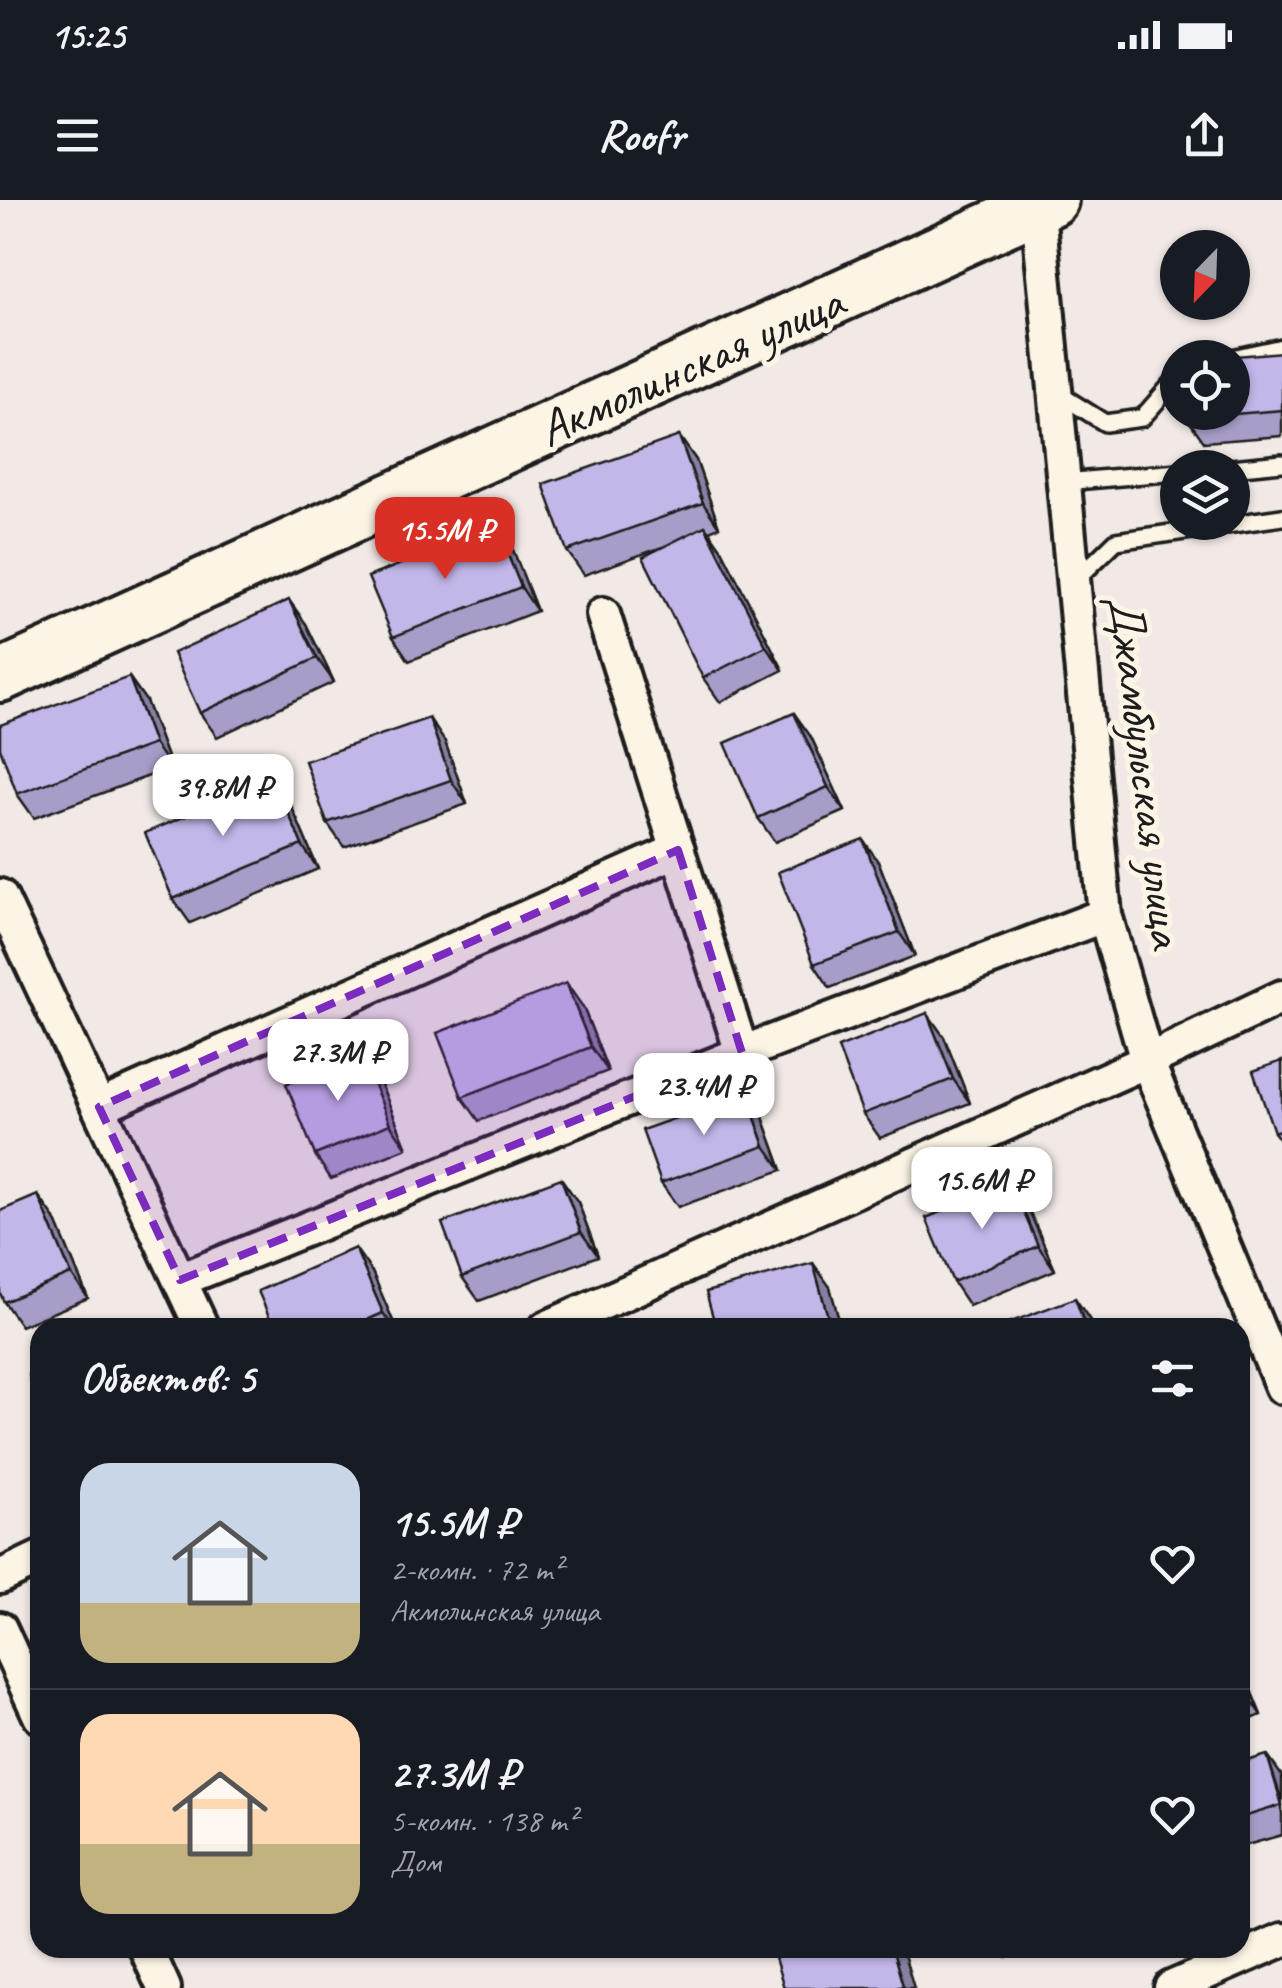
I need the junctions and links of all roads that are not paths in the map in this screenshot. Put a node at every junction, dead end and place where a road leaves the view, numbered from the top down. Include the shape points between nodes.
1 (1042, 202) edge
2 (1282, 347) edge
3 (1250, 354) edge
4 (1056, 392) junction
5 (1160, 397) edge
6 (1282, 463) edge
7 (1250, 466) edge
8 (1160, 474) edge
9 (1064, 482) junction
10 (1282, 518) edge
11 (1074, 583) junction
12 (604, 614) dead end
13 (0, 676) edge
14 (678, 850) junction
15 (0, 896) edge
16 (1106, 915) junction
17 (1282, 996) edge
18 (742, 1053) junction
19 (1147, 1061) junction
20 (99, 1106) junction
21 (180, 1280) junction
22 (197, 1318) edge
23 (569, 1318) edge
24 (1282, 1387) edge
25 (30, 1563) edge
26 (0, 1577) edge
27 (0, 1629) edge
28 (30, 1694) edge
29 (1282, 1940) edge
30 (1250, 1954) edge
31 (150, 1958) edge
32 (1240, 1958) edge
33 (164, 1988) edge
34 (1171, 1988) edge

1 - 4 street, Джамбульская улица
1 - 13 main road, Акмолинская улица
2 - 3 lane
4 - 5 lane via 1105,423 1142,418
4 - 9 street, Джамбульская улица
6 - 7 lane
8 - 9 lane
9 - 11 street, Джамбульская улица
10 - 11 lane via 1116,541
11 - 16 street, Джамбульская улица
12 - 14 street
14 - 18 street
14 - 20 street
15 - 20 street
16 - 18 street
16 - 19 street, Джамбульская улица
17 - 19 street
18 - 21 street
19 - 23 street
19 - 24 street, Джамбульская улица
20 - 21 street
21 - 22 street
25 - 26 street
27 - 28 street
29 - 30 street
31 - 33 street
32 - 34 street

